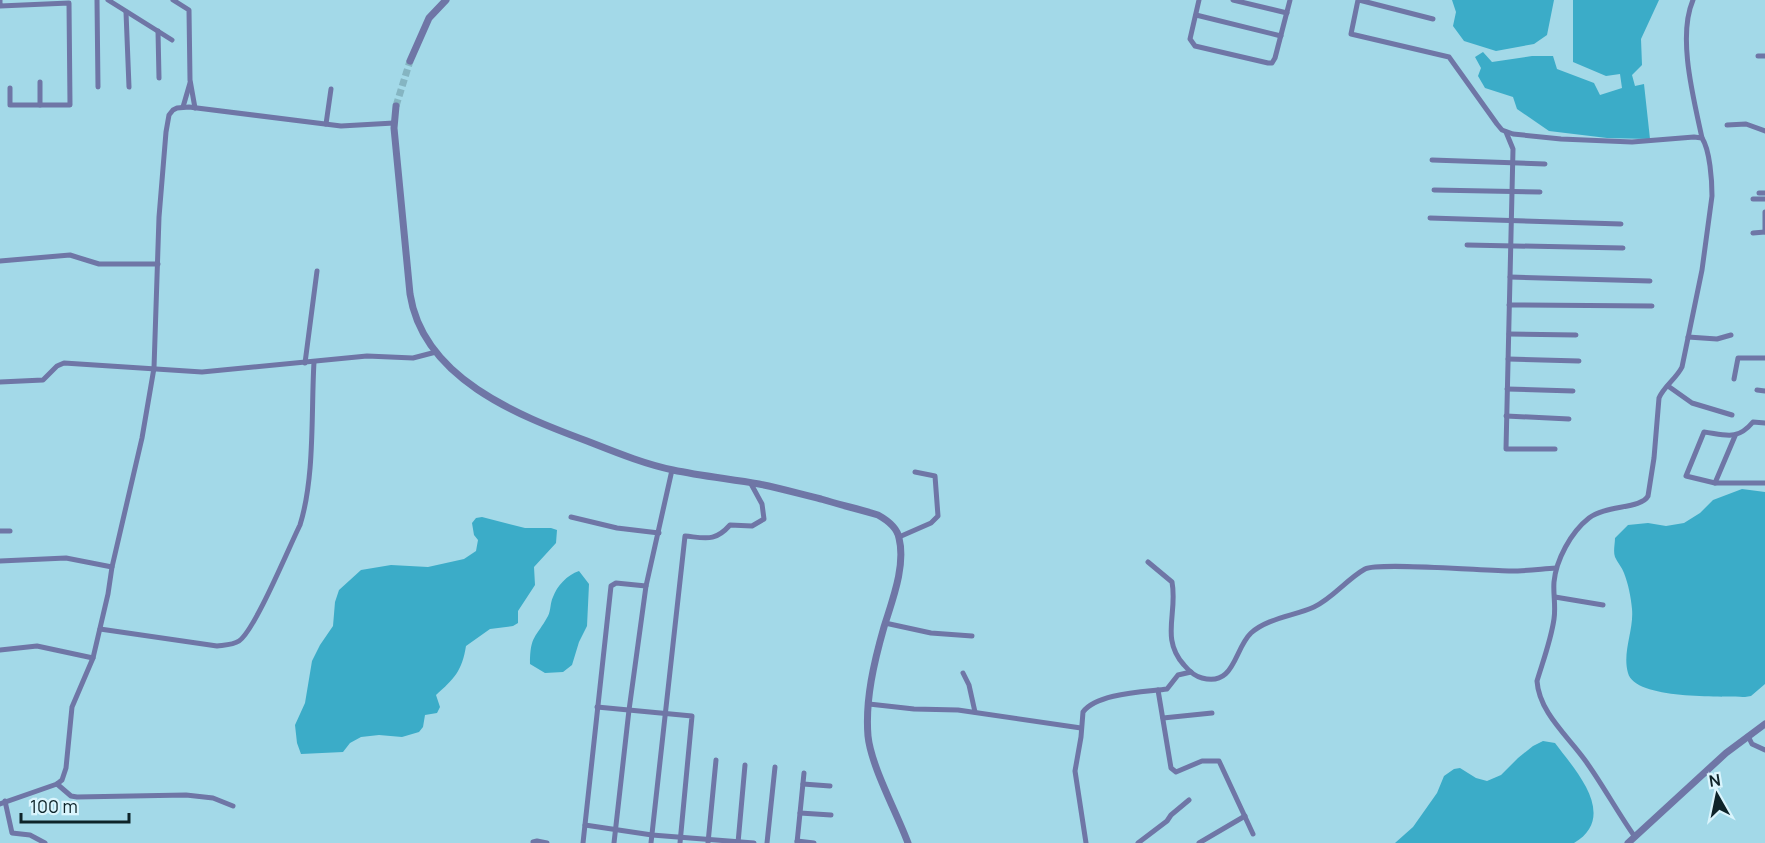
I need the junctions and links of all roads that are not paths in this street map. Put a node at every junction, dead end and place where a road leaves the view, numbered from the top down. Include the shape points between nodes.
1 (0, 0) edge
2 (97, 0) edge
3 (108, 0) edge
4 (173, 0) edge
5 (446, 0) edge
6 (1199, 0) edge
7 (1233, 0) edge
8 (1290, 0) edge
9 (1358, 0) edge
10 (1394, 0) edge
11 (1693, 0) edge
12 (69, 2) edge
13 (1394, 9) junction
14 (126, 12) junction
15 (1287, 13) junction
16 (1196, 15) junction
17 (1433, 19) dead end
18 (158, 31) junction
19 (1281, 36) junction
20 (172, 40) dead end
21 (1758, 56) dead end
22 (1765, 56) edge
23 (410, 61) tunnel mouth
24 (159, 78) dead end
25 (190, 80) junction
26 (40, 82) dead end
27 (98, 87) dead end
28 (129, 87) dead end
29 (10, 88) dead end
30 (331, 89) dead end
31 (40, 105) junction
32 (396, 106) tunnel mouth
33 (183, 107) junction
34 (195, 108) junction
35 (394, 123) junction
36 (326, 124) junction
37 (1727, 125) dead end
38 (1765, 130) edge
39 (1509, 133) junction
40 (1702, 138) junction
41 (1432, 160) dead end
42 (1513, 163) junction
43 (1545, 164) dead end
44 (1434, 190) dead end
45 (1512, 191) junction
46 (1540, 192) dead end
47 (1765, 199) edge
48 (1753, 200) dead end
49 (1765, 212) edge
50 (1430, 218) dead end
51 (1512, 219) junction
52 (1621, 224) dead end
53 (1765, 232) edge
54 (1753, 233) dead end
55 (1467, 245) dead end
56 (1511, 246) junction
57 (1623, 248) dead end
58 (0, 261) edge
59 (158, 264) junction
60 (317, 272) dead end
61 (1510, 276) junction
62 (1650, 281) dead end
63 (1509, 305) junction
64 (1652, 306) dead end
65 (1509, 334) junction
66 (1576, 335) dead end
67 (1731, 335) dead end
68 (1688, 337) junction
69 (436, 352) junction
70 (1765, 358) edge
71 (1508, 359) junction
72 (1579, 361) dead end
73 (314, 362) junction
74 (305, 363) junction
75 (154, 368) junction
76 (1734, 379) dead end
77 (0, 382) edge
78 (1668, 386) junction
79 (1507, 389) junction
80 (1757, 390) dead end
81 (1573, 391) dead end
82 (1765, 391) edge
83 (1732, 415) dead end
84 (1506, 416) junction
85 (1569, 419) dead end
86 (1765, 423) edge
87 (1735, 436) junction
88 (1555, 449) dead end
89 (672, 470) junction
90 (915, 472) dead end
91 (750, 482) junction
92 (1715, 483) junction
93 (1765, 483) edge
94 (571, 517) dead end
95 (0, 531) edge
96 (10, 531) dead end
97 (659, 533) junction
98 (899, 537) junction
99 (0, 561) edge
100 (1148, 562) dead end
101 (112, 567) junction
102 (1556, 568) junction
103 (646, 586) junction
104 (1555, 597) junction
105 (1603, 605) dead end
106 (885, 624) junction
107 (100, 629) junction
108 (972, 636) dead end
109 (0, 650) edge
110 (93, 658) junction
111 (1191, 672) junction
112 (963, 673) dead end
113 (1158, 690) junction
114 (869, 704) junction
115 (597, 707) junction
116 (629, 711) junction
117 (975, 712) junction
118 (1212, 713) dead end
119 (666, 714) junction
120 (1163, 718) junction
121 (1765, 724) edge
122 (1082, 728) junction
123 (1748, 736) junction
124 (1765, 750) edge
125 (716, 760) dead end
126 (745, 765) dead end
127 (775, 767) dead end
128 (804, 773) dead end
129 (57, 784) junction
130 (803, 784) junction
131 (830, 786) dead end
132 (1189, 800) dead end
133 (3, 803) edge
134 (233, 806) dead end
135 (800, 813) junction
136 (831, 815) dead end
137 (1245, 816) junction
138 (585, 825) junction
139 (616, 829) junction
140 (1253, 834) dead end
141 (652, 835) junction
142 (1635, 837) junction
143 (36, 840) edge
144 (680, 840) edge
145 (708, 841) edge
146 (533, 842) edge
147 (738, 842) edge
148 (797, 842) edge
149 (45, 843) edge
150 (547, 843) edge
151 (583, 843) edge
152 (615, 843) edge
153 (651, 843) edge
154 (754, 843) edge
155 (767, 843) edge
156 (814, 843) edge
157 (908, 843) edge
158 (1086, 843) edge
159 (1137, 843) edge
160 (1199, 843) edge
161 (1628, 843) edge

1 - 12 street via 0,6
2 - 27 street
3 - 14 street
4 - 25 street via 189,10
5 - 23 street via 429,18
6 - 16 street
7 - 15 street
8 - 15 street
9 - 13 street
9 - 39 street via 1350,34 1449,57 1497,124
10 - 13 street
11 - 40 street via 1687,55
12 - 31 street via 70,105
13 - 17 street
14 - 18 street
14 - 28 street
15 - 19 street
16 - 19 street
16 - 19 street via 1190,39 1195,46 1272,63
18 - 20 street
18 - 24 street
21 - 22 street
25 - 33 street
25 - 34 street
26 - 31 street
29 - 31 street via 10,105
30 - 36 street
32 - 35 street
33 - 34 street
33 - 59 street via 169,115 166,132
34 - 36 street
35 - 36 street via 359,127
35 - 69 street via 412,303 424,335
37 - 38 street via 1746,124
39 - 40 street via 1632,142
39 - 42 street
40 - 68 street via 1712,196
41 - 42 street
42 - 43 street
42 - 45 street
44 - 45 street
45 - 46 street
45 - 51 street
47 - 48 street
49 - 53 street
50 - 51 street
51 - 52 street
51 - 56 street
53 - 54 street
55 - 56 street
56 - 57 street
56 - 61 street
58 - 59 street via 70,255 99,264
59 - 75 street
60 - 74 street
61 - 62 street
61 - 63 street
63 - 64 street
63 - 65 street
65 - 66 street
65 - 71 street
67 - 68 street via 1717,339
68 - 78 street via 1682,367
69 - 73 street via 413,358 375,356
69 - 89 street via 468,383 507,408 567,434
70 - 76 street via 1738,358
71 - 72 street
71 - 79 street
73 - 74 street
73 - 107 street via 304,512 245,635 236,643 217,646
74 - 75 street via 202,372
75 - 77 street via 64,363 43,380
75 - 101 street via 140,449
78 - 83 street via 1692,403
78 - 102 street via 1659,398 1646,500 1592,516 1577,529
79 - 81 street
79 - 84 street
80 - 82 street
84 - 85 street
84 - 88 street via 1506,448
86 - 87 street via 1753,422
87 - 92 street
87 - 92 street via 1704,432 1686,476
89 - 91 street
89 - 97 street
90 - 98 street via 935,476 938,516 931,524
91 - 98 street via 878,515 890,523
91 - 119 street via 762,504 764,519 752,526 730,525 712,539 685,536
92 - 93 street
94 - 97 street
95 - 96 street
97 - 103 street
98 - 106 street via 899,568
99 - 101 street via 48,557
100 - 111 street via 1172,582 1171,641 1175,653
101 - 107 street
102 - 104 street
102 - 111 street via 1367,568 1314,606 1256,630 1223,676 1206,679
103 - 115 street via 611,586
103 - 116 street
104 - 105 street
104 - 142 street via 1538,691
106 - 108 street
106 - 114 street
107 - 110 street
109 - 110 street via 37,646
110 - 129 street via 72,707 66,768
111 - 113 street via 1178,675 1169,688
112 - 117 street
113 - 120 street
113 - 122 street via 1095,702 1083,712
114 - 117 street
114 - 157 street via 870,747
115 - 116 street
115 - 138 street
116 - 119 street
116 - 139 street
117 - 122 street
118 - 120 street
119 - 141 street
119 - 144 street via 692,716
120 - 137 street via 1173,770 1202,760 1219,760
121 - 123 street
122 - 158 street via 1075,771
123 - 124 street via 1752,744
123 - 142 street
125 - 145 street
126 - 147 street
127 - 155 street
128 - 130 street
129 - 133 street
129 - 134 street via 77,797 186,795 213,798
130 - 131 street
130 - 135 street
132 - 159 street
133 - 143 street via 12,833
135 - 136 street
135 - 148 street
137 - 140 street
137 - 160 street
138 - 139 street
138 - 151 street
139 - 141 street
139 - 152 street
141 - 144 street
141 - 153 street
142 - 161 street
143 - 149 street
144 - 145 street
145 - 147 street
146 - 150 street
147 - 154 street
148 - 156 street

